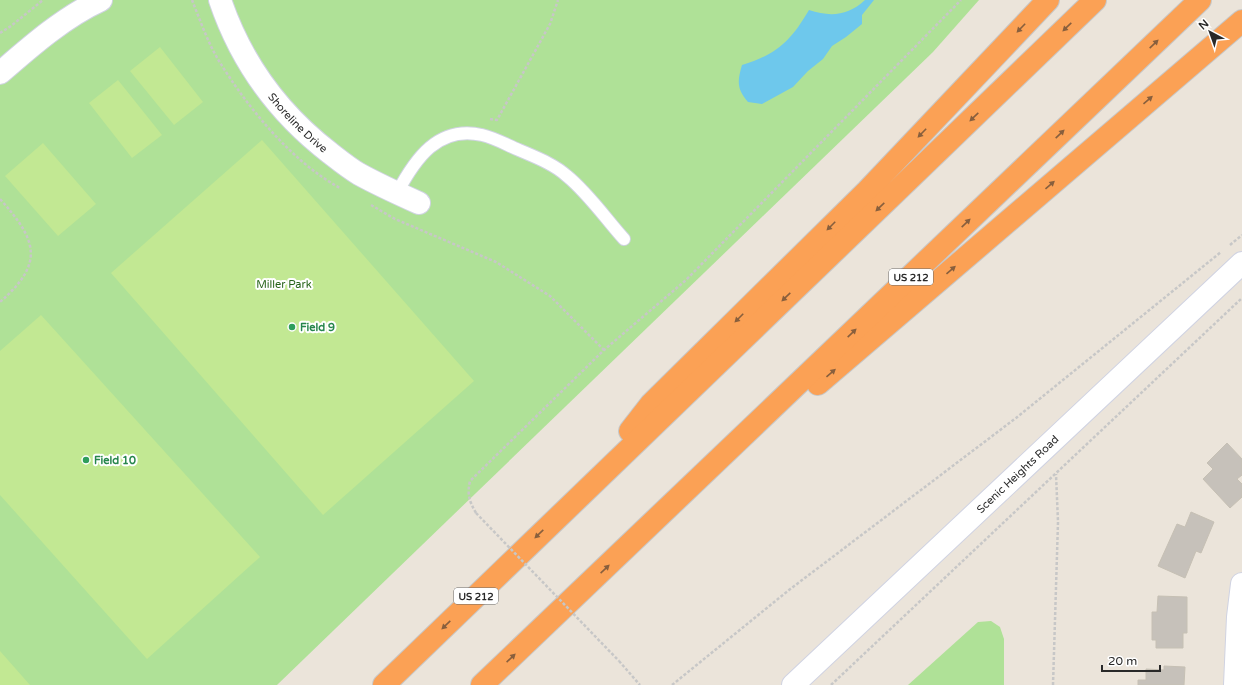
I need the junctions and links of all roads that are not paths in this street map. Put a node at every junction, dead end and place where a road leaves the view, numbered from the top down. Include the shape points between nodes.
1 (101, 0) edge
2 (220, 0) edge
3 (1048, 0) edge
4 (1096, 0) edge
5 (1200, 0) edge
6 (1242, 21) edge
7 (0, 72) edge
8 (397, 193) junction
9 (419, 203) dead end
10 (624, 239) dead end
11 (1242, 263) edge
12 (568, 507) junction
13 (621, 553) junction
14 (1242, 584) edge
15 (384, 685) edge
16 (482, 685) edge
17 (793, 685) edge
18 (1235, 685) edge

1 - 7 street via 66,20
2 - 8 street, Shoreline Drive via 245,56 264,88 288,116 310,138 358,174
3 -> 12 highway via 867,191 651,404
4 -> 12 highway, US 212
13 -> 5 highway, US 212
13 -> 6 highway
8 - 9 street, Shoreline Drive
8 - 10 lane via 419,157 434,144 449,136 482,135 546,162 568,176
11 - 17 street, Scenic Heights Road
12 -> 15 highway, US 212
16 -> 13 highway, US 212
14 - 18 street

